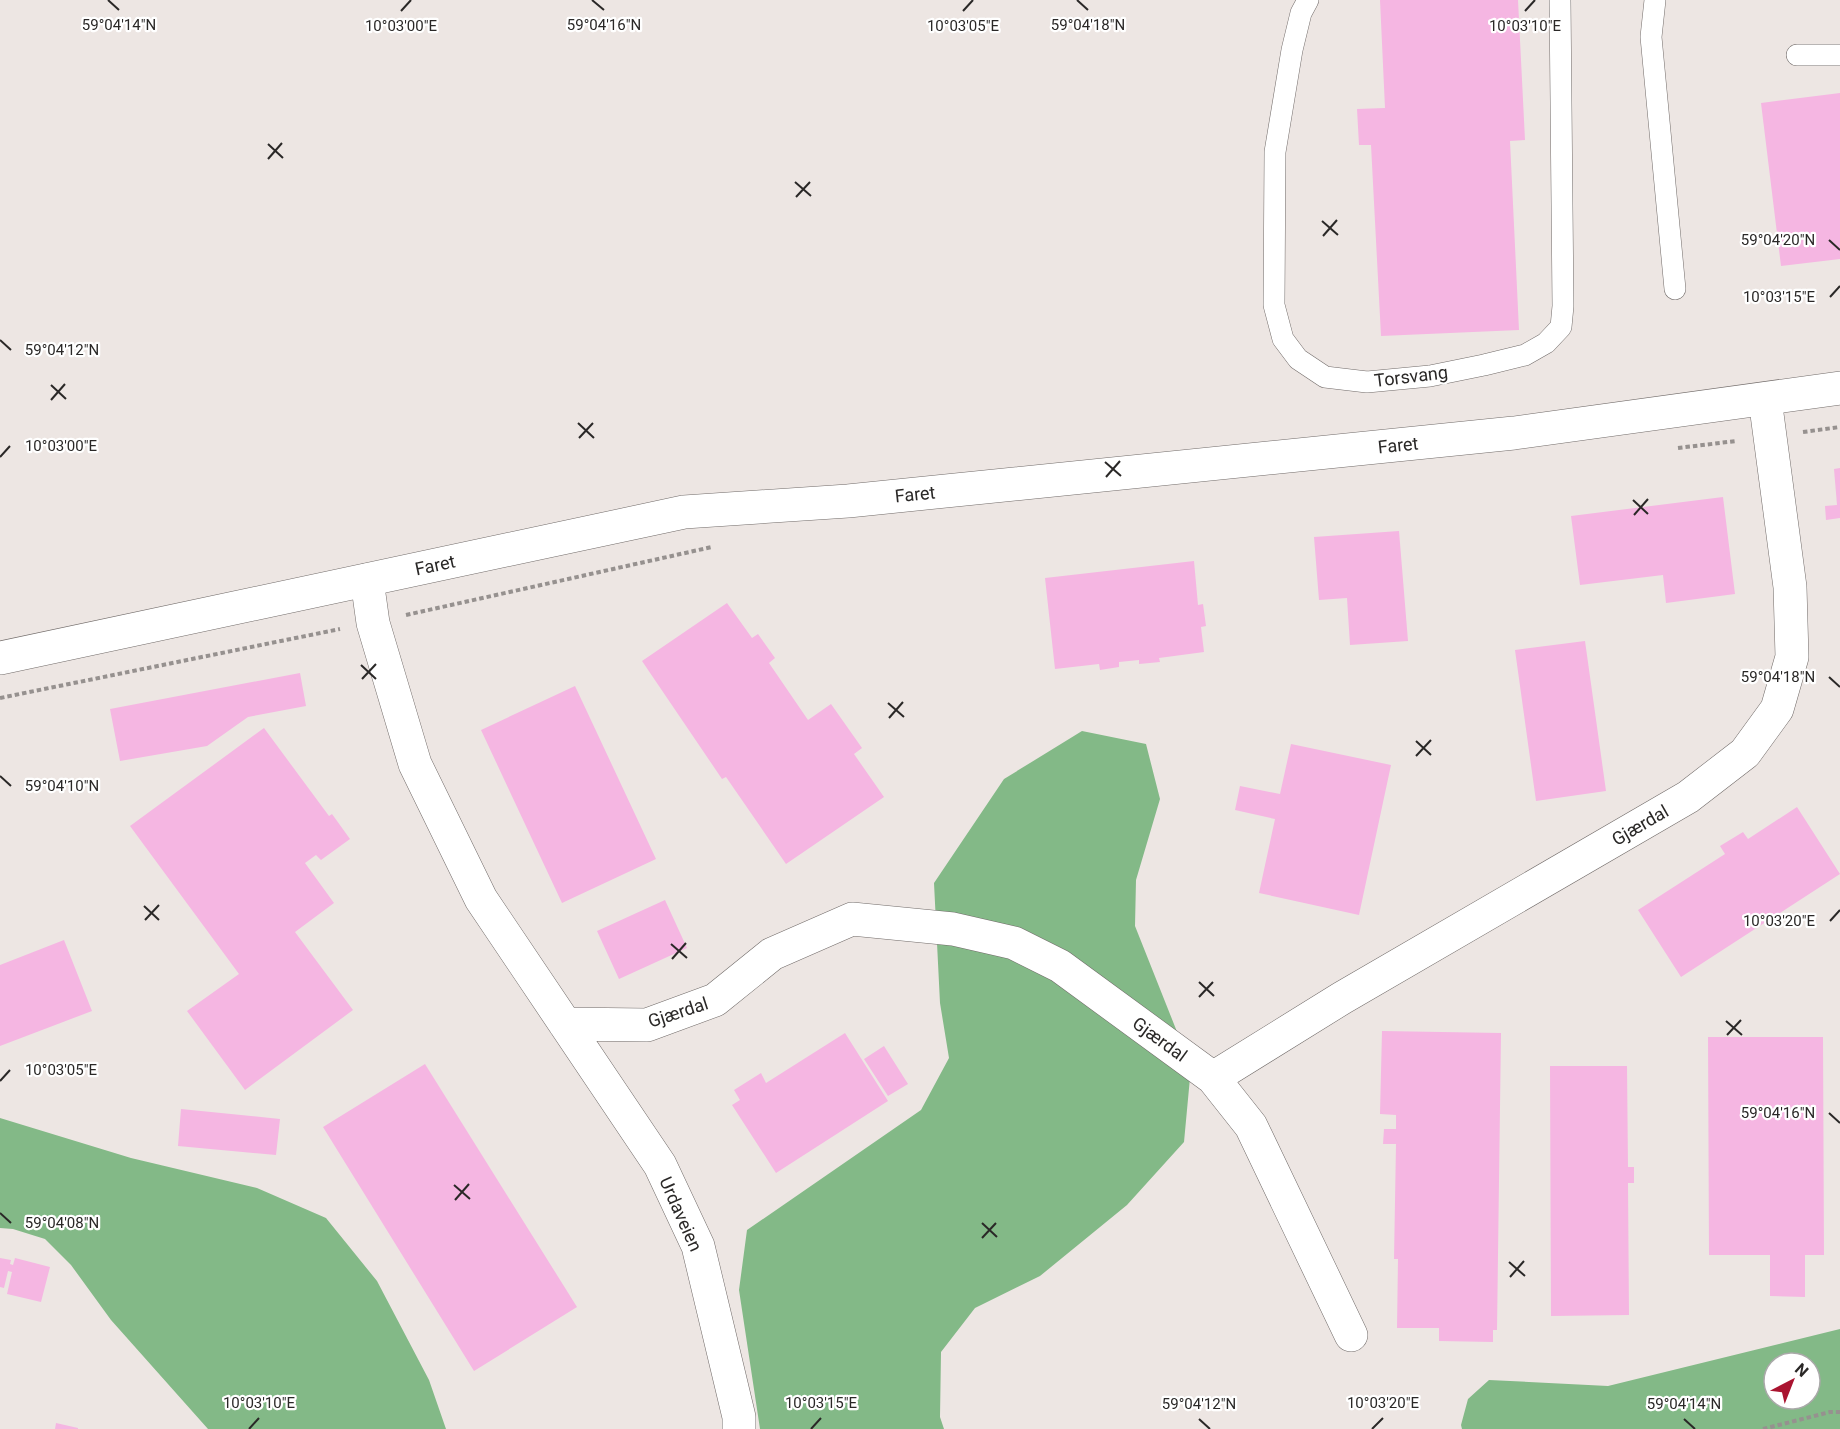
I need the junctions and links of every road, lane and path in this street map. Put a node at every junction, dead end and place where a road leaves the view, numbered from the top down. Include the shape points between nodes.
1 (1308, 0) edge
2 (1560, 0) edge
3 (1655, 0) edge
4 (1797, 55) dead end
5 (1840, 55) edge
6 (1675, 289) dead end
7 (1840, 388) edge
8 (1765, 399) junction
9 (580, 576) dead end
10 (367, 580) junction
11 (373, 623) junction
12 (0, 658) edge
13 (0, 698) edge
14 (565, 1024) junction
15 (1214, 1078) junction
16 (1351, 1335) dead end
17 (1840, 1412) edge
18 (739, 1429) edge
19 (1763, 1429) edge

1 - 2 lane, Torsvang via 1292,50 1275,152 1275,305 1283,339 1298,359 1325,377 1367,382 1430,376 1525,355 1546,343 1561,327
3 - 6 lane via 1651,37
4 - 5 lane
7 - 8 street, Faret
8 - 10 street, Faret via 1514,434 848,501 684,512
8 - 15 street, Gjærdal via 1790,587 1792,657 1777,709 1745,753 1688,797 1342,998
9 - 11 path
10 - 11 street
10 - 12 street, Faret
11 - 13 path
11 - 14 street via 415,764 481,898
14 - 15 street, Gjærdal via 648,1025 715,1000 772,954 852,919 953,929 1014,944 1060,966
14 - 18 street, Urdaveien via 660,1165 698,1246
15 - 16 street, Gjærdal via 1251,1126
17 - 19 path

